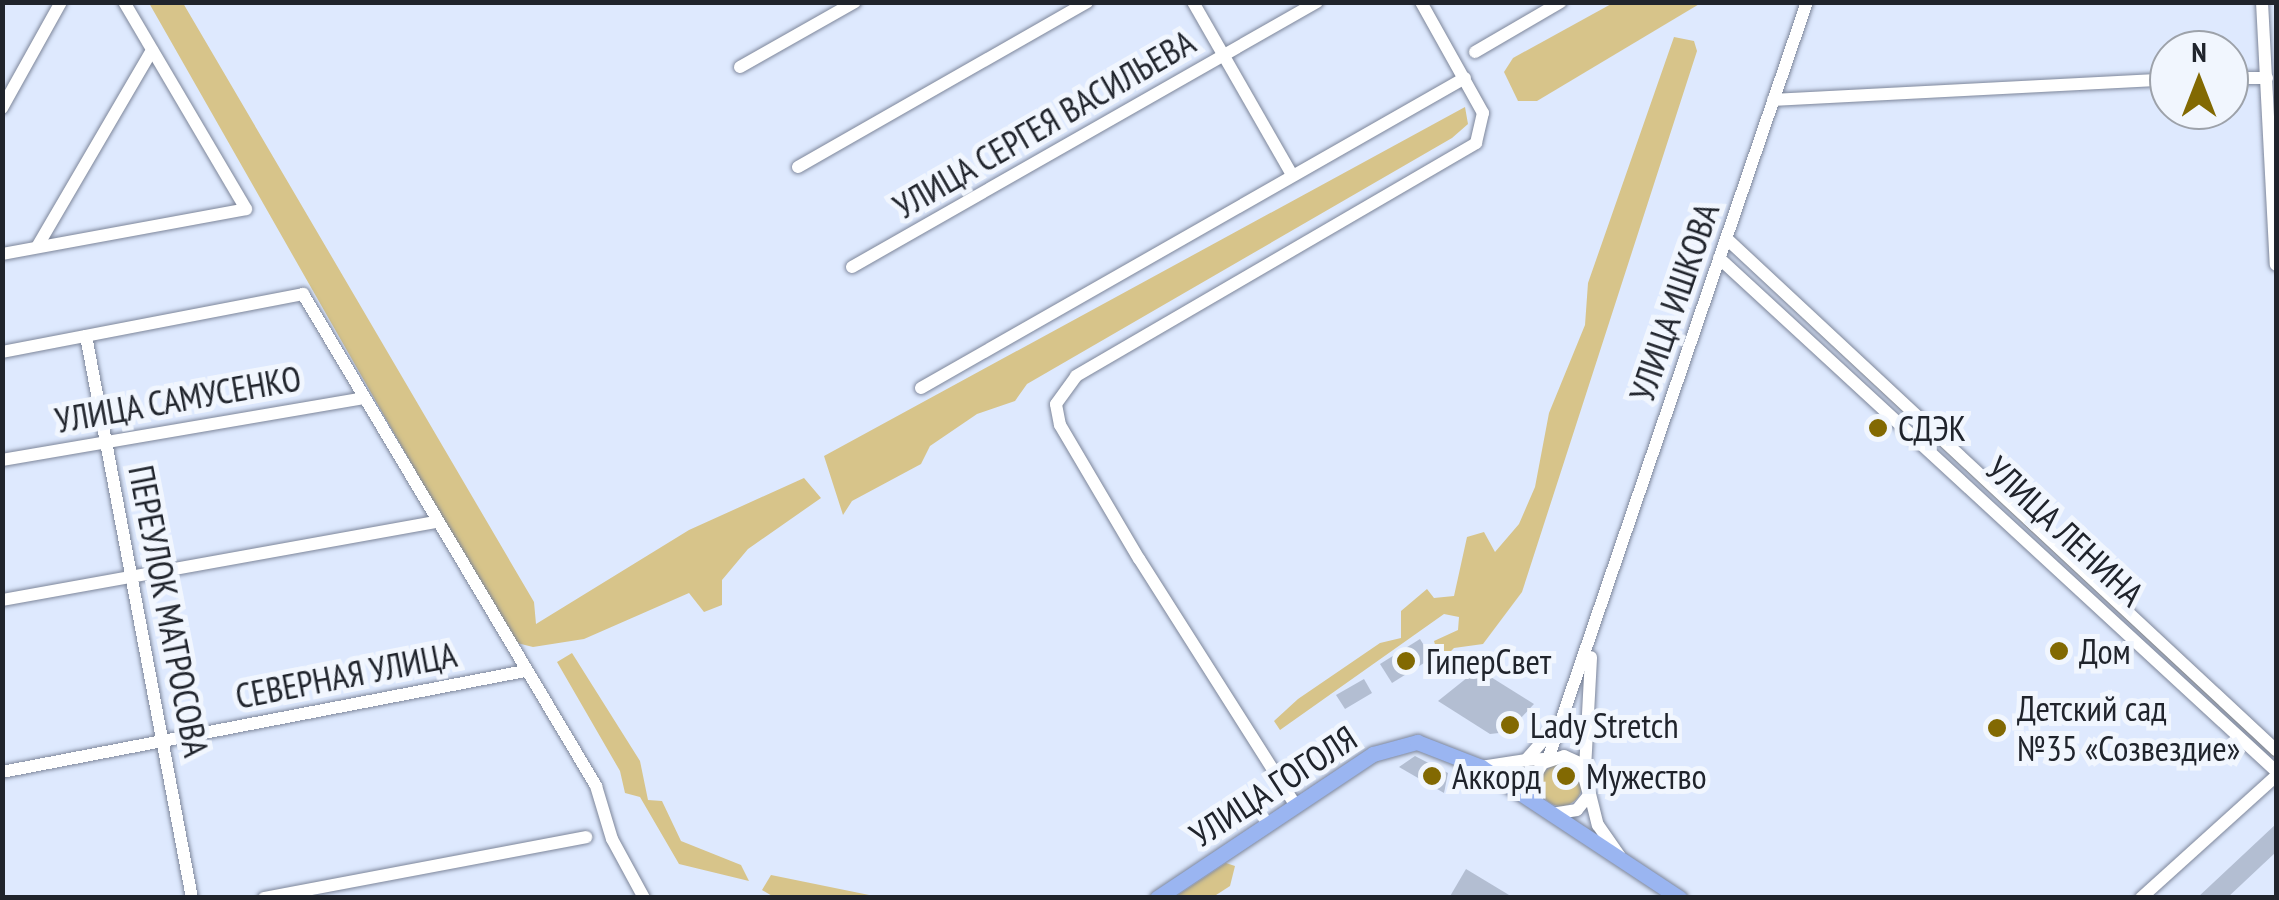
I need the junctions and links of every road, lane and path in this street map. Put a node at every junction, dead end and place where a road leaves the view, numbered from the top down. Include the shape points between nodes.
1 (61, 2) edge
2 (124, 2) edge
3 (855, 2) edge
4 (1086, 2) edge
5 (1193, 2) edge
6 (1317, 2) edge
7 (1420, 2) edge
8 (1561, 2) edge
9 (1807, 2) edge
10 (2262, 2) edge
11 (152, 50) junction
12 (1474, 52) dead end
13 (1222, 57) junction
14 (740, 67) dead end
15 (1466, 78) junction
16 (2249, 78) edge
17 (2267, 78) junction
18 (2149, 81) edge
19 (1773, 100) junction
20 (2, 108) edge
21 (798, 167) dead end
22 (1292, 175) junction
23 (1728, 239) junction
24 (37, 247) junction
25 (2, 254) edge
26 (1720, 258) junction
27 (2276, 265) edge
28 (852, 267) dead end
29 (86, 336) junction
30 (2, 352) edge
31 (921, 388) dead end
32 (364, 398) junction
33 (106, 442) junction
34 (2, 460) edge
35 (435, 522) junction
36 (131, 578) junction
37 (2, 600) edge
38 (1598, 621) junction
39 (524, 671) junction
40 (1559, 722) junction
41 (163, 741) junction
42 (2276, 750) edge
43 (1548, 759) junction
44 (1526, 760) junction
45 (1481, 767) junction
46 (1585, 769) junction
47 (2, 772) edge
48 (2276, 773) edge
49 (1590, 790) junction
50 (1296, 806) junction
51 (1545, 811) junction
52 (586, 837) dead end
53 (1624, 862) junction
54 (192, 898) edge
55 (264, 898) edge
56 (644, 898) edge
57 (1158, 898) edge
58 (1680, 898) edge
59 (2141, 898) edge

1 - 20 street
2 - 11 street
3 - 14 street
4 - 21 street
5 - 13 street
6 - 13 street, УЛИЦА СЕРГЕЯ ВАСИЛЬЕВА
7 - 15 street
8 - 12 street
9 - 19 street, УЛИЦА ИШКОВА
10 - 17 street
11 - 24 street
11 - 24 street via 246,210
13 - 22 street
13 - 28 street, УЛИЦА СЕРГЕЯ ВАСИЛЬЕВА
15 - 22 street
15 - 50 street via 1483,114 1476,142 1076,376 1058,394 1060,425
16 - 17 street
17 - 27 street
18 - 19 street
19 - 23 street, УЛИЦА ИШКОВА
22 - 31 street
23 - 26 street, УЛИЦА ИШКОВА
23 - 42 street, УЛИЦА ЛЕНИНА
24 - 25 street
26 - 38 street, УЛИЦА ИШКОВА
26 - 48 street, УЛИЦА ЛЕНИНА
29 - 30 street
29 - 32 street via 303,294
29 - 33 street, ПЕРЕУЛОК МАТРОСОВА
32 - 33 street, УЛИЦА САМУСЕНКО
32 - 35 street
33 - 34 street, УЛИЦА САМУСЕНКО
33 - 36 street, ПЕРЕУЛОК МАТРОСОВА
35 - 36 street
35 - 39 street
36 - 37 street
36 - 41 street, ПЕРЕУЛОК МАТРОСОВА
38 - 40 street, УЛИЦА ИШКОВА
38 - 46 street, УЛИЦА ИШКОВА via 1583,707
39 - 41 street, СЕВЕРНАЯ УЛИЦА
39 - 56 street via 596,786 612,840
40 - 43 street, УЛИЦА ИШКОВА
40 - 44 street
41 - 47 street, СЕВЕРНАЯ УЛИЦА
41 - 54 street, ПЕРЕУЛОК МАТРОСОВА
43 - 44 street
43 - 46 street via 1573,758
43 - 51 street via 1532,781
44 - 45 street
45 - 50 main road, УЛИЦА ГОГОЛЯ via 1438,745 1403,743
45 - 51 main road, УЛИЦА ГОГОЛЯ
46 - 49 street
48 - 59 street
49 - 51 street via 1577,810
49 - 53 street via 1598,825
50 - 57 main road, УЛИЦА ГОГОЛЯ
51 - 53 main road
52 - 55 street
53 - 58 main road

